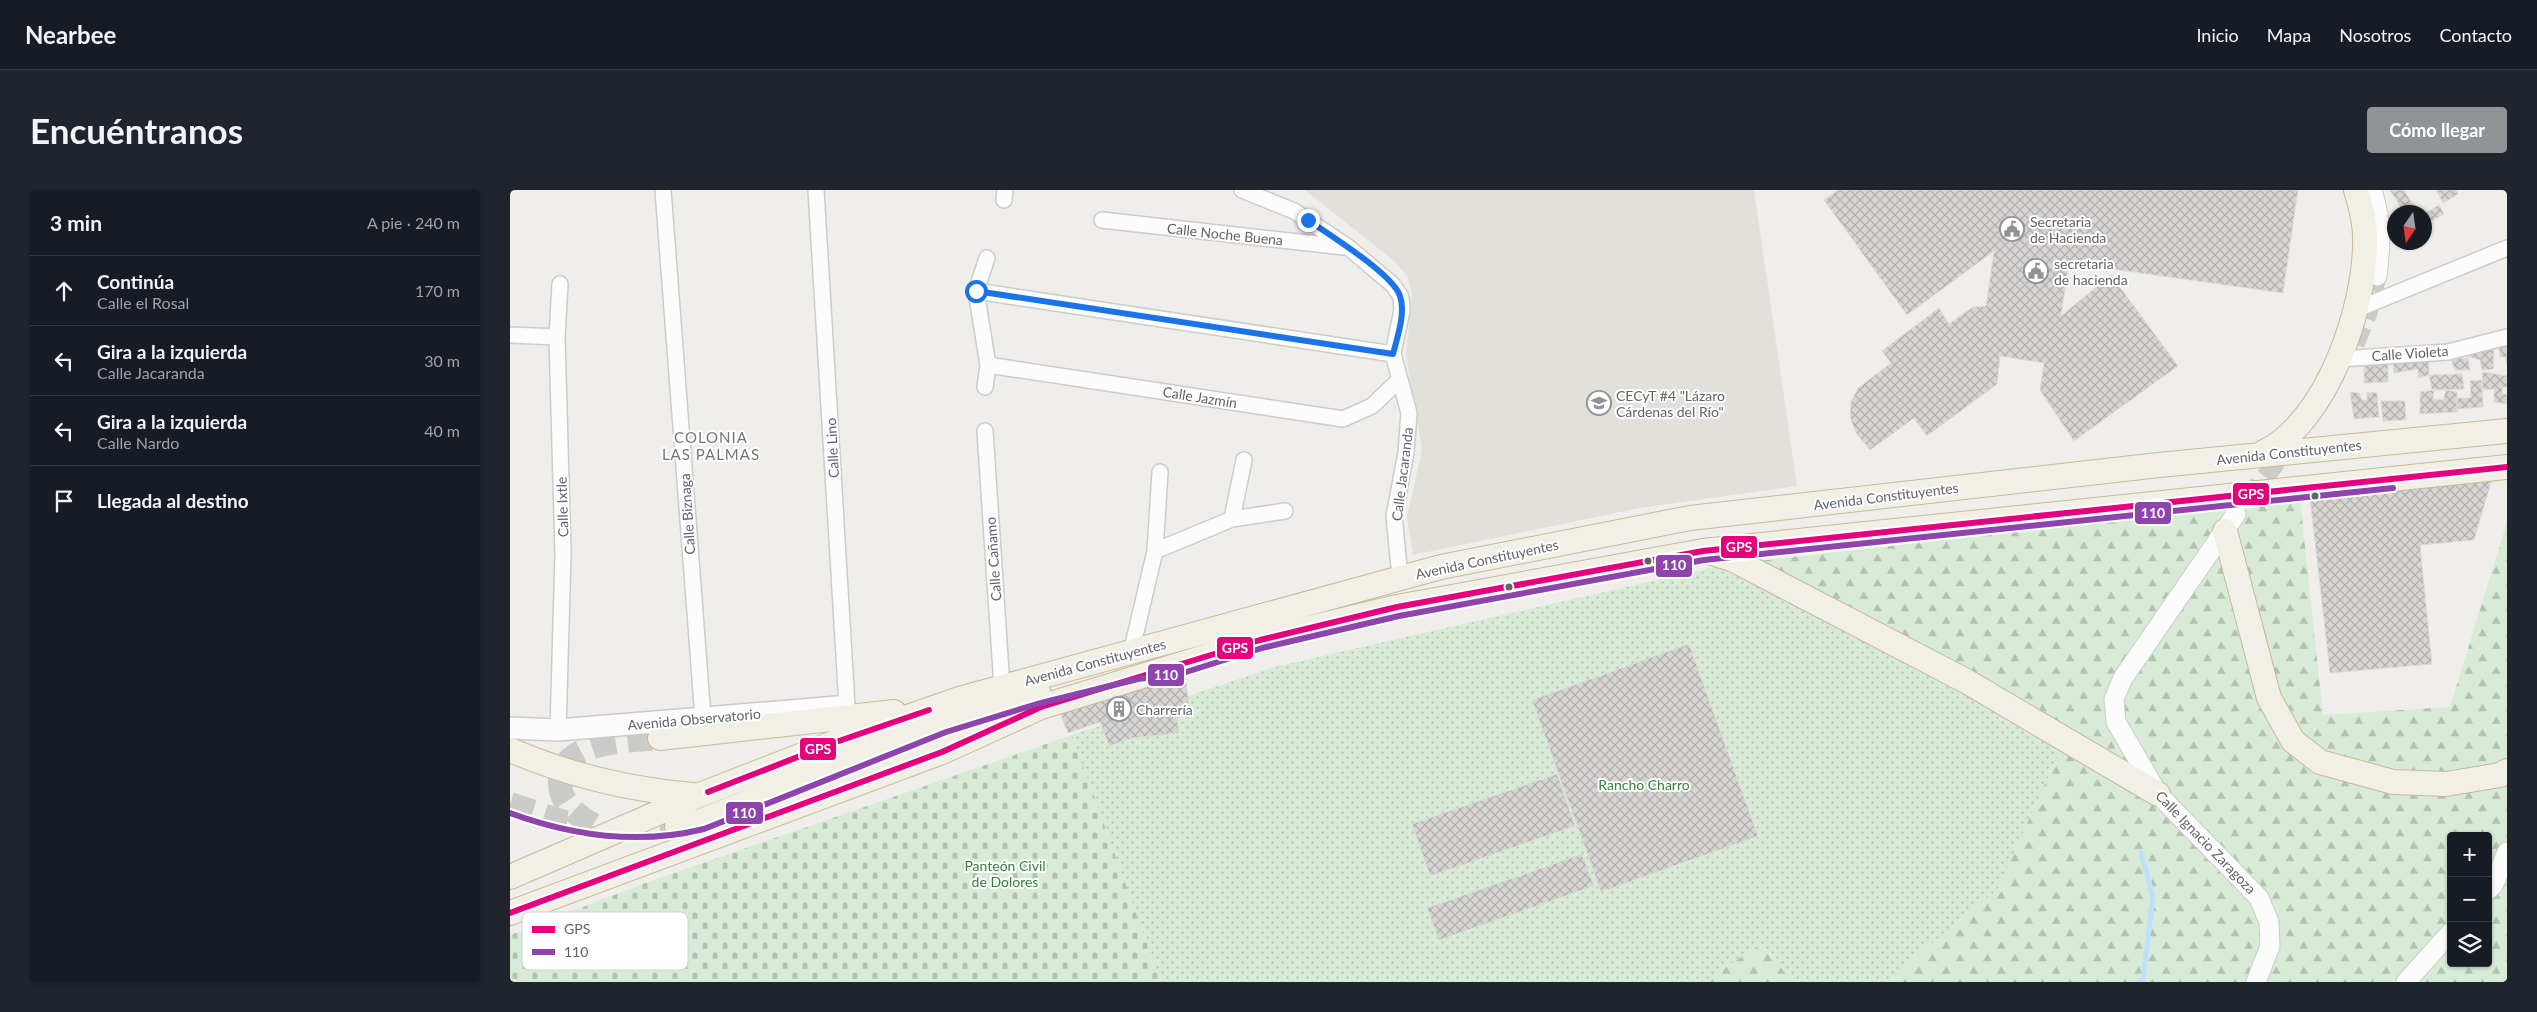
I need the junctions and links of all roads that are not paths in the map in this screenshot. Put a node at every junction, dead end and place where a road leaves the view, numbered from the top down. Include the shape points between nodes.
1 (663, 190) edge
2 (816, 190) edge
3 (1242, 190) edge
4 (2356, 190) edge
5 (2372, 190) edge
6 (1102, 220) dead end
7 (1348, 247) junction
8 (2507, 248) edge
9 (987, 258) dead end
10 (2377, 276) tunnel mouth
11 (560, 284) dead end
12 (976, 291) junction
13 (2355, 310) junction
14 (510, 335) edge
15 (556, 337) junction
16 (2507, 337) edge
17 (1393, 354) junction
18 (2340, 358) junction
19 (988, 365) junction
20 (1399, 380) junction
21 (985, 388) dead end
22 (985, 431) dead end
23 (2507, 431) edge
24 (2256, 456) junction
25 (1244, 460) dead end
26 (2507, 467) edge
27 (1160, 472) dead end
28 (1285, 511) dead end
29 (1232, 519) junction
30 (2230, 523) joint
31 (1155, 551) junction
32 (1703, 551) junction
33 (1400, 577) junction
34 (1131, 653) junction
35 (1182, 664) junction
36 (1002, 687) junction
37 (959, 699) junction
38 (847, 706) junction
39 (876, 715) junction
40 (703, 718) junction
41 (510, 728) edge
42 (558, 730) junction
43 (660, 738) tunnel mouth
44 (510, 750) edge
45 (2507, 771) edge
46 (2158, 794) junction
47 (697, 796) junction
48 (677, 826) tunnel mouth
49 (2507, 852) edge
50 (510, 876) edge
51 (2492, 886) edge
52 (510, 913) edge
53 (2447, 936) edge
54 (2256, 982) edge
55 (2406, 982) edge

1 - 40 street, Calle Biznaga
2 - 38 street, Calle Lino
3 - 7 street via 1294,211
4 - 13 highway via 2366,241 2364,271
5 - 10 street via 2382,241
6 - 7 street, Calle Noche Buena
7 - 17 street, Calle Jacaranda via 1393,285 1401,297 1402,310
8 - 13 street
9 - 12 street
11 - 15 street, Calle Ixtle
12 - 17 street
12 - 19 street
13 - 18 highway
14 - 15 street
15 - 42 street, Calle Ixtle via 563,554
16 - 18 street, Calle Violeta via 2448,352
17 - 20 street, Calle Jacaranda
18 - 24 highway via 2290,436
19 - 20 street, Calle Jazmín via 1343,419 1372,406
19 - 21 street
20 - 33 street, Calle Jacaranda via 1409,413 1406,453 1394,516
22 - 36 street, Calle Cañamo
23 - 24 highway, Avenida Constituyentes
24 - 33 highway, Avenida Constituyentes via 1690,518
25 - 29 street
26 - 32 highway, Avenida Constituyentes
27 - 31 street
28 - 29 street
29 - 31 street
30 - 45 highway via 2269,698 2293,741 2320,762 2393,782 2446,784
30 - 46 street, Calle Ignacio Zaragoza via 2123,678 2114,699 2116,722
31 - 34 street
32 - 35 highway, Avenida Constituyentes via 1397,607 1260,640
32 - 46 highway via 1732,560 1966,681
33 - 34 highway, Avenida Constituyentes
34 - 36 highway, Avenida Constituyentes
35 - 48 highway via 1136,670 943,724 700,820
35 - 52 highway, Avenida Constituyentes via 1041,708 942,752
36 - 37 highway, Avenida Constituyentes
37 - 39 highway
37 - 47 highway, Avenida Constituyentes
38 - 39 main road, Avenida Observatorio
38 - 40 main road, Avenida Observatorio
39 - 43 highway
40 - 42 main road, Avenida Observatorio
41 - 42 main road, Avenida Observatorio
44 - 47 highway via 592,779 661,793
46 - 54 street, Calle Ignacio Zaragoza via 2260,898 2269,922 2270,946
47 - 50 highway, Avenida Constituyentes
49 - 51 street
53 - 55 street

